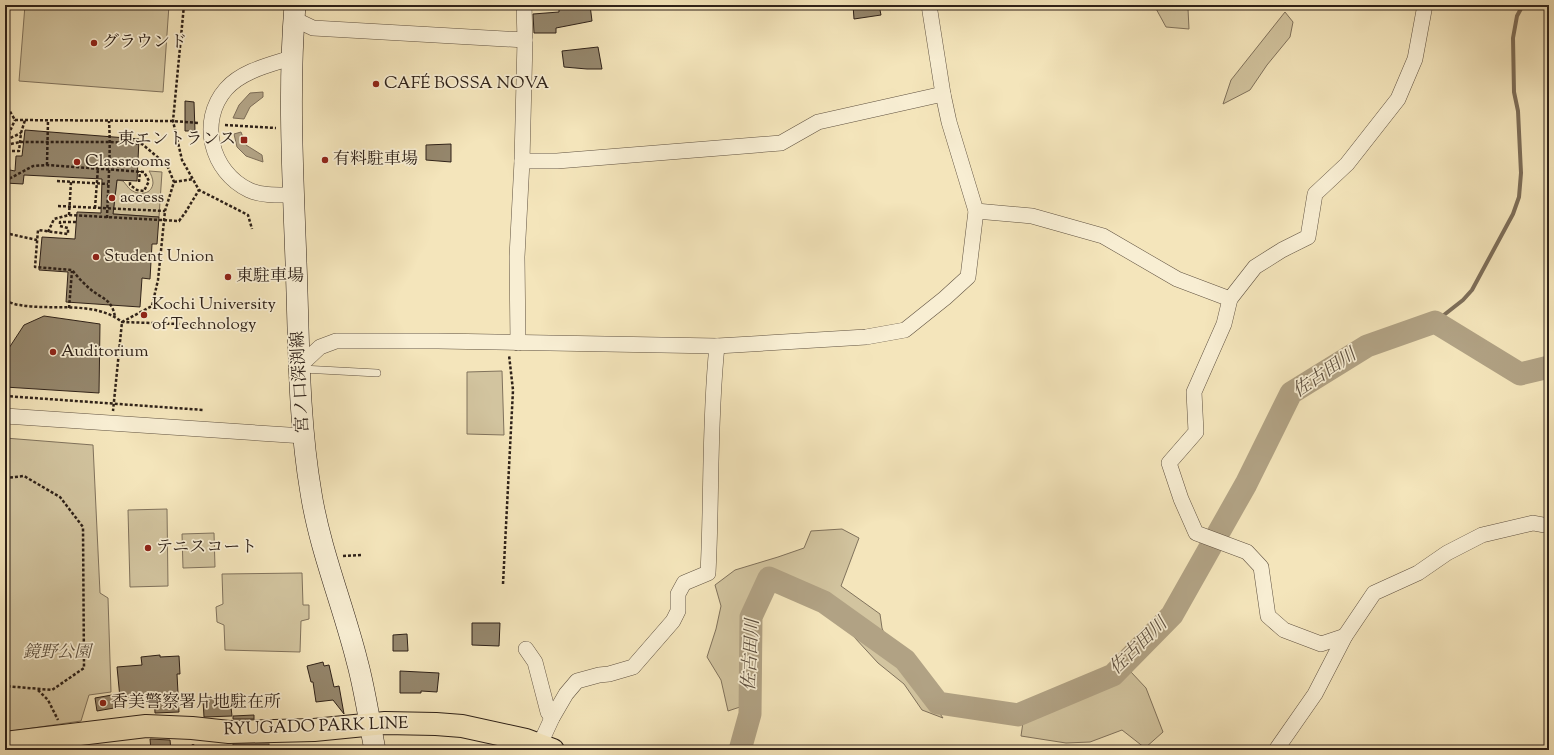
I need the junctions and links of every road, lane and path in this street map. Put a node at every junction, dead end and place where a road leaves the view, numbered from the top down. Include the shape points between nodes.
1 (184, 5) edge
2 (929, 5) edge
3 (1425, 5) edge
4 (527, 6) edge
5 (294, 12) edge
6 (525, 40) junction
7 (291, 58) junction
8 (942, 94) junction
9 (5, 103) edge
10 (15, 120) junction
11 (25, 120) junction
12 (48, 120) junction
13 (109, 121) junction
14 (173, 121) junction
15 (211, 124) junction
16 (292, 129) junction
17 (10, 130) junction
18 (5, 133) edge
19 (21, 133) junction
20 (13, 136) junction
21 (6, 140) edge
22 (20, 142) junction
23 (48, 142) junction
24 (110, 142) junction
25 (13, 143) junction
26 (6, 145) junction
27 (7, 151) junction
28 (522, 161) junction
29 (47, 165) junction
30 (98, 168) junction
31 (8, 169) dead end
32 (108, 169) junction
33 (140, 172) junction
34 (193, 179) junction
35 (5, 181) edge
36 (57, 181) dead end
37 (130, 181) dead end
38 (71, 182) junction
39 (139, 182) dead end
40 (174, 182) junction
41 (97, 183) junction
42 (5, 184) edge
43 (108, 184) junction
44 (198, 190) junction
45 (294, 195) junction
46 (58, 206) dead end
47 (96, 208) junction
48 (107, 208) junction
49 (165, 211) junction
50 (976, 211) junction
51 (69, 215) junction
52 (107, 218) junction
53 (163, 220) junction
54 (76, 222) dead end
55 (252, 229) dead end
56 (48, 232) junction
57 (6, 233) edge
58 (38, 240) junction
59 (5, 248) edge
60 (72, 270) junction
61 (1230, 299) junction
62 (5, 301) edge
63 (69, 308) junction
64 (115, 317) junction
65 (122, 322) junction
66 (209, 325) dead end
67 (512, 342) junction
68 (717, 346) junction
69 (300, 369) junction
70 (377, 373) dead end
71 (5, 396) edge
72 (114, 403) junction
73 (204, 410) dead end
74 (5, 416) edge
75 (111, 423) junction
76 (304, 436) junction
77 (5, 478) edge
78 (1549, 526) edge
79 (362, 555) dead end
80 (336, 556) dead end
81 (504, 584) dead end
82 (1346, 636) junction
83 (526, 650) dead end
84 (5, 686) edge
85 (38, 689) junction
86 (552, 718) junction
87 (370, 725) junction
88 (65, 735) junction
89 (5, 743) edge
90 (547, 747) edge
91 (375, 750) edge
92 (1276, 750) edge

1 - 14 path
2 - 8 street
3 - 61 street via 1415,59 1398,99 1347,164 1315,194 1308,237 1255,267
4 - 6 street
5 - 6 street via 313,28
5 - 7 main road, 宮ノ口深渕線
6 - 28 street
7 - 15 street via 240,77 226,90 214,109
7 - 16 main road, 宮ノ口深渕線
8 - 28 street via 818,122 781,143 557,161
8 - 50 street
9 - 10 path
10 - 11 path
10 - 17 path
11 - 12 path
11 - 19 path
12 - 13 path
12 - 23 path
13 - 14 path
13 - 24 path
14 - 15 path
14 - 34 path via 182,160
15 - 16 path
15 - 45 street via 211,139 219,164 233,180 249,190 271,195
16 - 45 main road, 宮ノ口深渕線
17 - 18 path
17 - 21 path
19 - 20 path
19 - 22 path
20 - 21 path
20 - 25 path
21 - 26 path
22 - 23 path
22 - 25 path
22 - 27 path via 19,151
23 - 24 path
23 - 29 path
24 - 32 path
24 - 40 path via 142,144 167,165
25 - 26 path
26 - 27 path
27 - 31 path
28 - 67 street
29 - 30 path
29 - 35 path via 33,166
30 - 32 path
30 - 41 path
32 - 33 path
32 - 43 path
33 - 37 path via 144,172 149,181 144,190 137,190 130,185
33 - 39 path
34 - 40 path
34 - 44 path
36 - 38 path
38 - 41 path
38 - 51 path
40 - 49 path
41 - 43 path
41 - 47 path
42 - 57 path via 8,197
43 - 48 path
44 - 53 path via 179,221
44 - 55 path via 248,215
45 - 69 main road, 宮ノ口深渕線
46 - 47 path
47 - 48 path
48 - 49 path
48 - 52 path
49 - 53 path
50 - 61 street via 1032,216 1103,236 1177,279
50 - 68 street via 968,277 905,330 866,337
51 - 52 path
51 - 56 path via 54,219
52 - 53 path
53 - 65 path via 158,280 152,306
54 - 56 path via 60,222 60,226 68,228 68,234
56 - 58 path via 38,230
57 - 58 path
57 - 59 path
58 - 60 path via 35,267
60 - 63 path
60 - 64 path via 90,289 104,297 114,309
61 - 82 street via 1224,324 1194,392 1196,432 1169,462 1179,492 1196,533 1247,552 1261,567 1268,616 1284,630 1321,644
62 - 63 path via 20,305
63 - 64 path via 90,309
64 - 65 path
65 - 66 path
65 - 72 path
67 - 68 street
67 - 69 street via 336,342 320,347
67 - 81 path via 513,390
68 - 86 street via 713,382 708,574 684,583 678,594 678,611 673,621 633,667 577,681
69 - 70 lane
69 - 76 main road, 宮ノ口深渕線
71 - 72 path
72 - 73 path
72 - 75 path
74 - 75 street
75 - 76 street
76 - 87 main road, 宮ノ口深渕線 via 311,493 321,540 357,661
77 - 85 path via 24,476 60,497 83,527 84,668 52,690
78 - 82 street via 1533,523 1482,535 1447,553 1418,573 1374,593
79 - 80 path
82 - 92 street via 1315,694
83 - 86 street via 535,662 548,712
84 - 85 path
85 - 88 path via 48,700
86 - 90 street
87 - 88 main road, RYUGADO PARK LINE via 314,730 236,732 146,726
87 - 90 main road, RYUGADO PARK LINE via 385,723 462,726
87 - 91 main road, 宮ノ口深渕線
88 - 89 main road, RYUGADO PARK LINE

